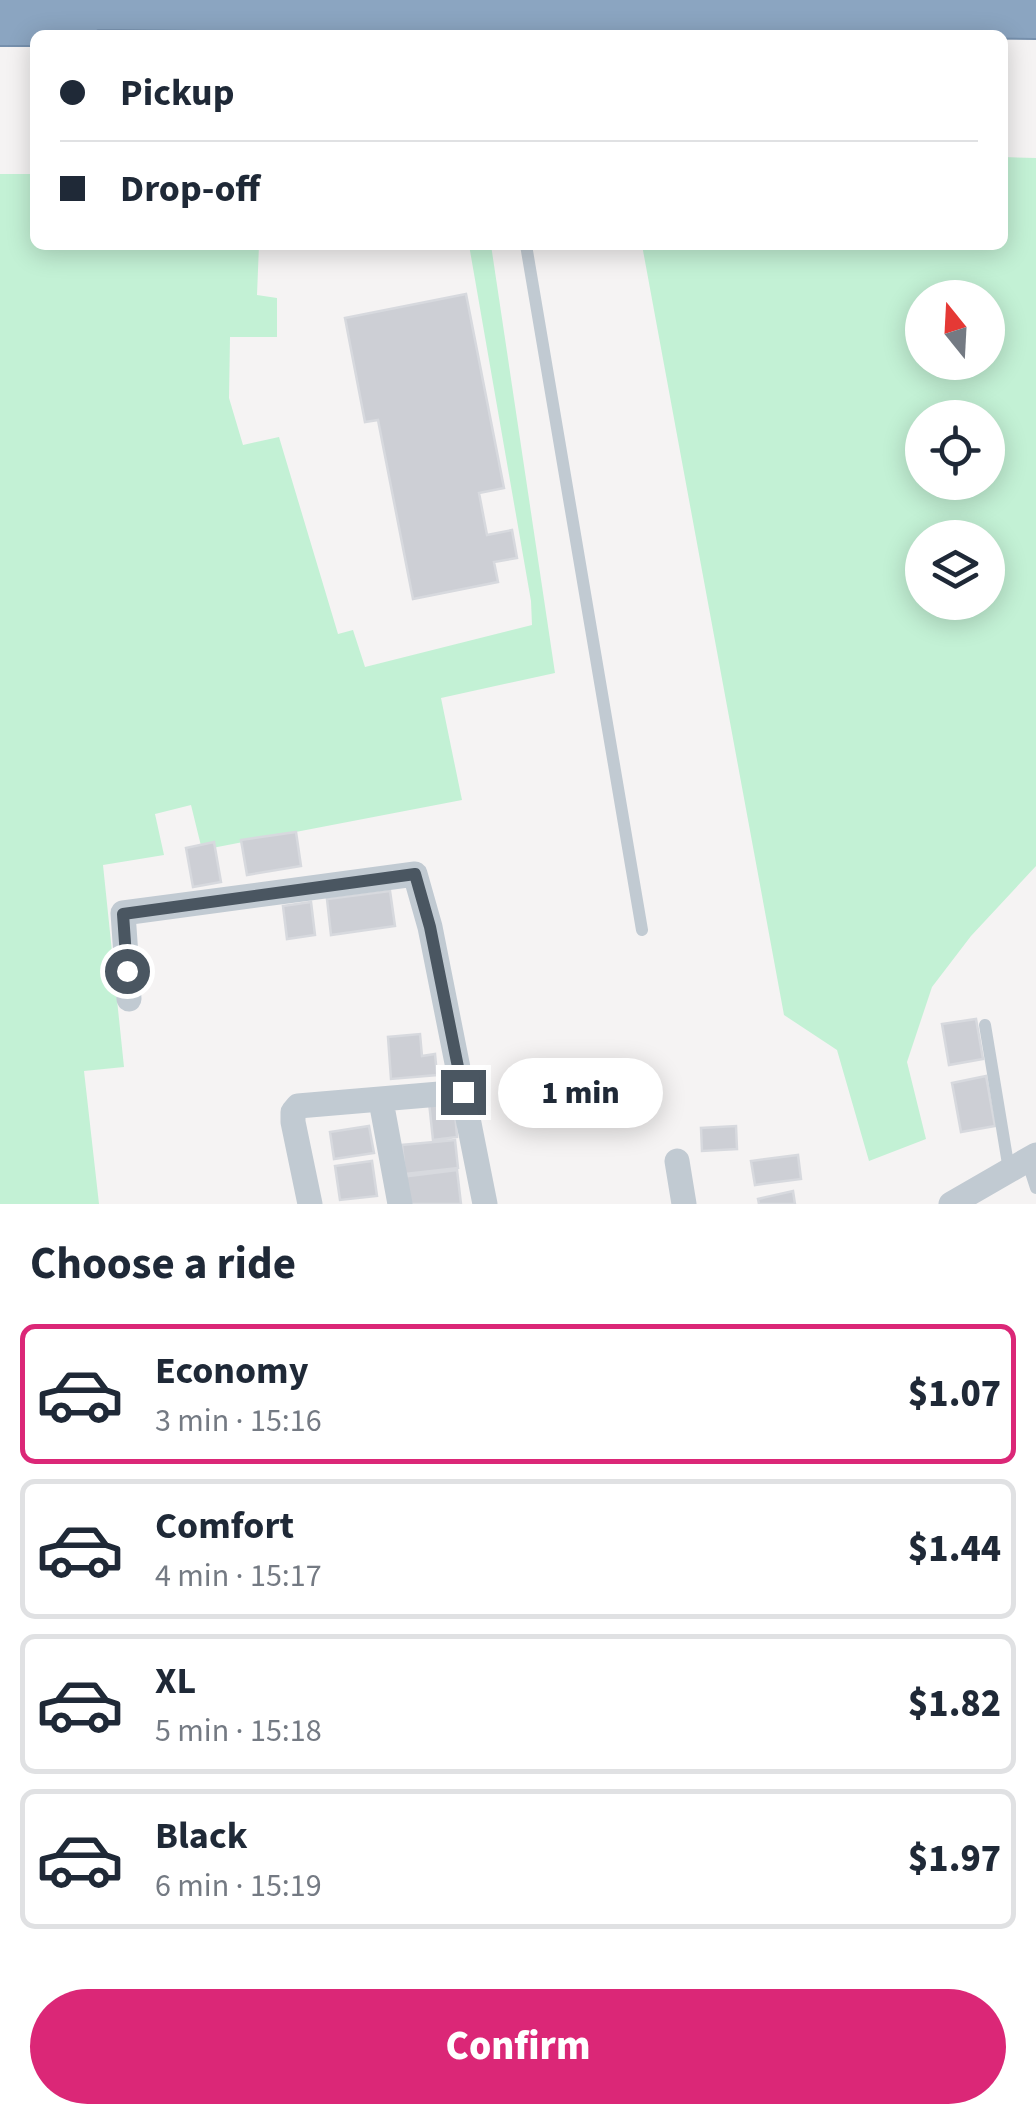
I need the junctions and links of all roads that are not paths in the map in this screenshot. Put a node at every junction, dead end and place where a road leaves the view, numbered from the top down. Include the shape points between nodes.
1 (88, 2) edge
2 (821, 6) edge
3 (754, 7) edge
4 (1036, 14) edge
5 (0, 22) edge
6 (527, 250) edge
7 (642, 930) dead end
8 (129, 999) dead end
9 (984, 1026) dead end
10 (463, 1092) junction
11 (382, 1101) junction
12 (677, 1161) dead end
13 (1024, 1161) edge
14 (1036, 1188) edge
15 (310, 1204) edge
16 (400, 1204) edge
17 (485, 1204) edge
18 (684, 1204) edge
19 (950, 1204) edge

1 - 3 highway via 454,15
1 - 5 highway via 62,21
2 - 3 highway
2 - 4 highway
6 - 7 lane
8 - 10 street via 123,914 415,874
9 - 13 lane
10 - 11 street
10 - 17 street
11 - 15 street via 298,1106 293,1112
11 - 16 street
12 - 18 street
13 - 14 lane
13 - 19 street

